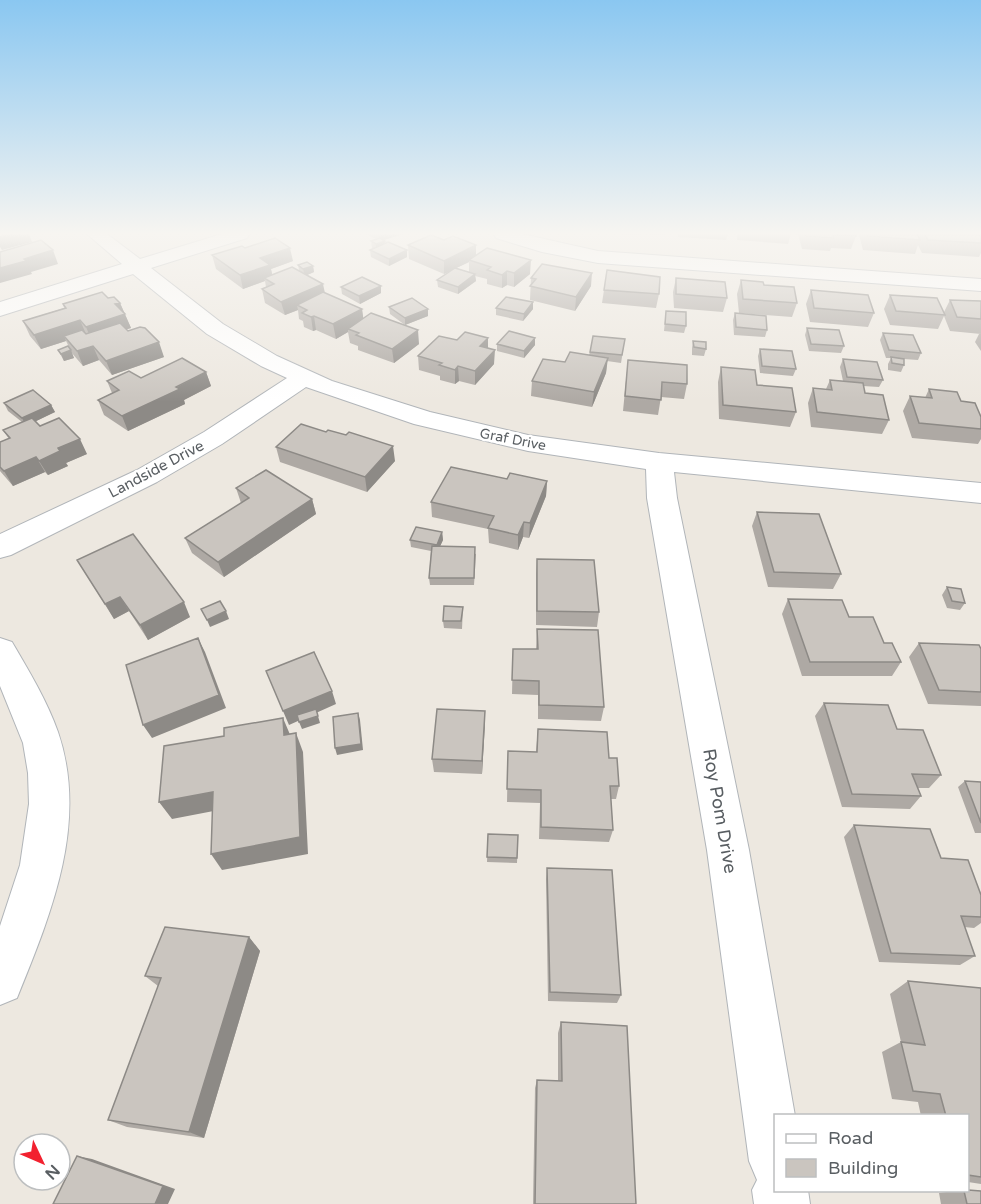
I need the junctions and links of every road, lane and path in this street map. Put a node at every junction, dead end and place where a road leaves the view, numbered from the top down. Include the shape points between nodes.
1 (61, 290) edge
2 (166, 290) edge
3 (0, 309) edge
4 (304, 378) junction
5 (659, 462) junction
6 (981, 493) edge
7 (0, 548) edge
8 (0, 652) edge
9 (0, 981) edge
10 (774, 1148) edge

1 - 3 street
2 - 4 street, Graf Drive via 215,329
4 - 5 street, Graf Drive via 474,431
4 - 7 street, Landside Drive via 147,476
5 - 6 street, Graf Drive
5 - 10 street, Roy Pom Drive via 662,498 728,850
8 - 9 street via 42,743 48,780 48,824 40,873 22,932

